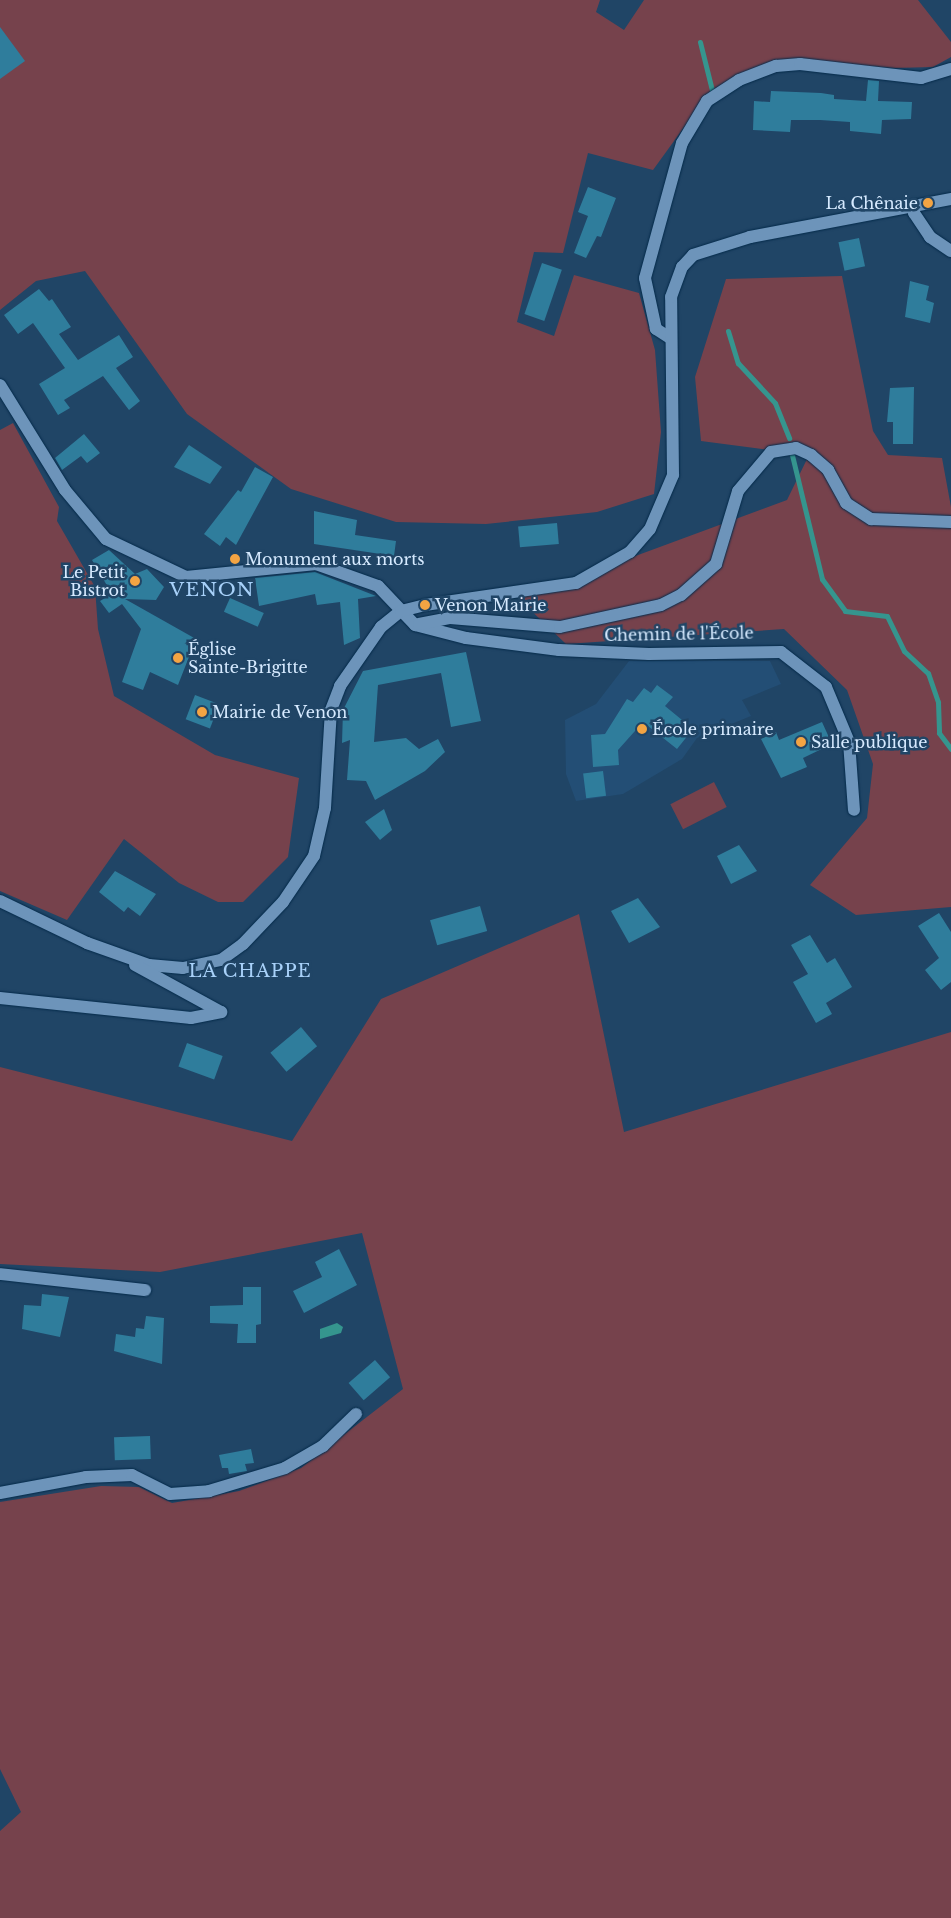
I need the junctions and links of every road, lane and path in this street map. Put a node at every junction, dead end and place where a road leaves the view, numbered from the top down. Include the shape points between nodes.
1 (951, 69) edge
2 (951, 199) edge
3 (914, 205) junction
4 (951, 251) edge
5 (670, 332) junction
6 (0, 385) edge
7 (951, 522) edge
8 (401, 611) junction
9 (414, 625) junction
10 (854, 810) dead end
11 (0, 902) edge
12 (125, 958) junction
13 (0, 998) edge
14 (0, 1274) edge
15 (145, 1290) dead end
16 (356, 1414) dead end
17 (0, 1493) edge

1 - 5 street via 921,78 800,64 776,66 739,80 707,102 691,121 682,143 645,278 656,329
2 - 3 street
3 - 4 street via 914,213 930,237
3 - 5 street via 750,237 693,255 675,282
5 - 8 street via 673,474 650,529 630,552 576,583 458,598
6 - 8 street via 77,506 106,539 133,555 186,577 316,564 378,586
7 - 9 street via 871,519 846,503 828,470 811,455 796,448 771,452 738,491 716,564 681,595 660,605 560,627 450,618
8 - 9 street
8 - 12 street via 370,640 340,686 327,735 325,808 314,856 283,902 243,944 220,960 183,968
9 - 10 street, Chemin de l'École via 466,638 559,650 649,654 781,652 826,687 849,742
11 - 12 street
12 - 13 street via 166,985 221,1012 191,1018
14 - 15 street
16 - 17 street via 323,1446 284,1468 209,1491 170,1494 132,1475 86,1477

